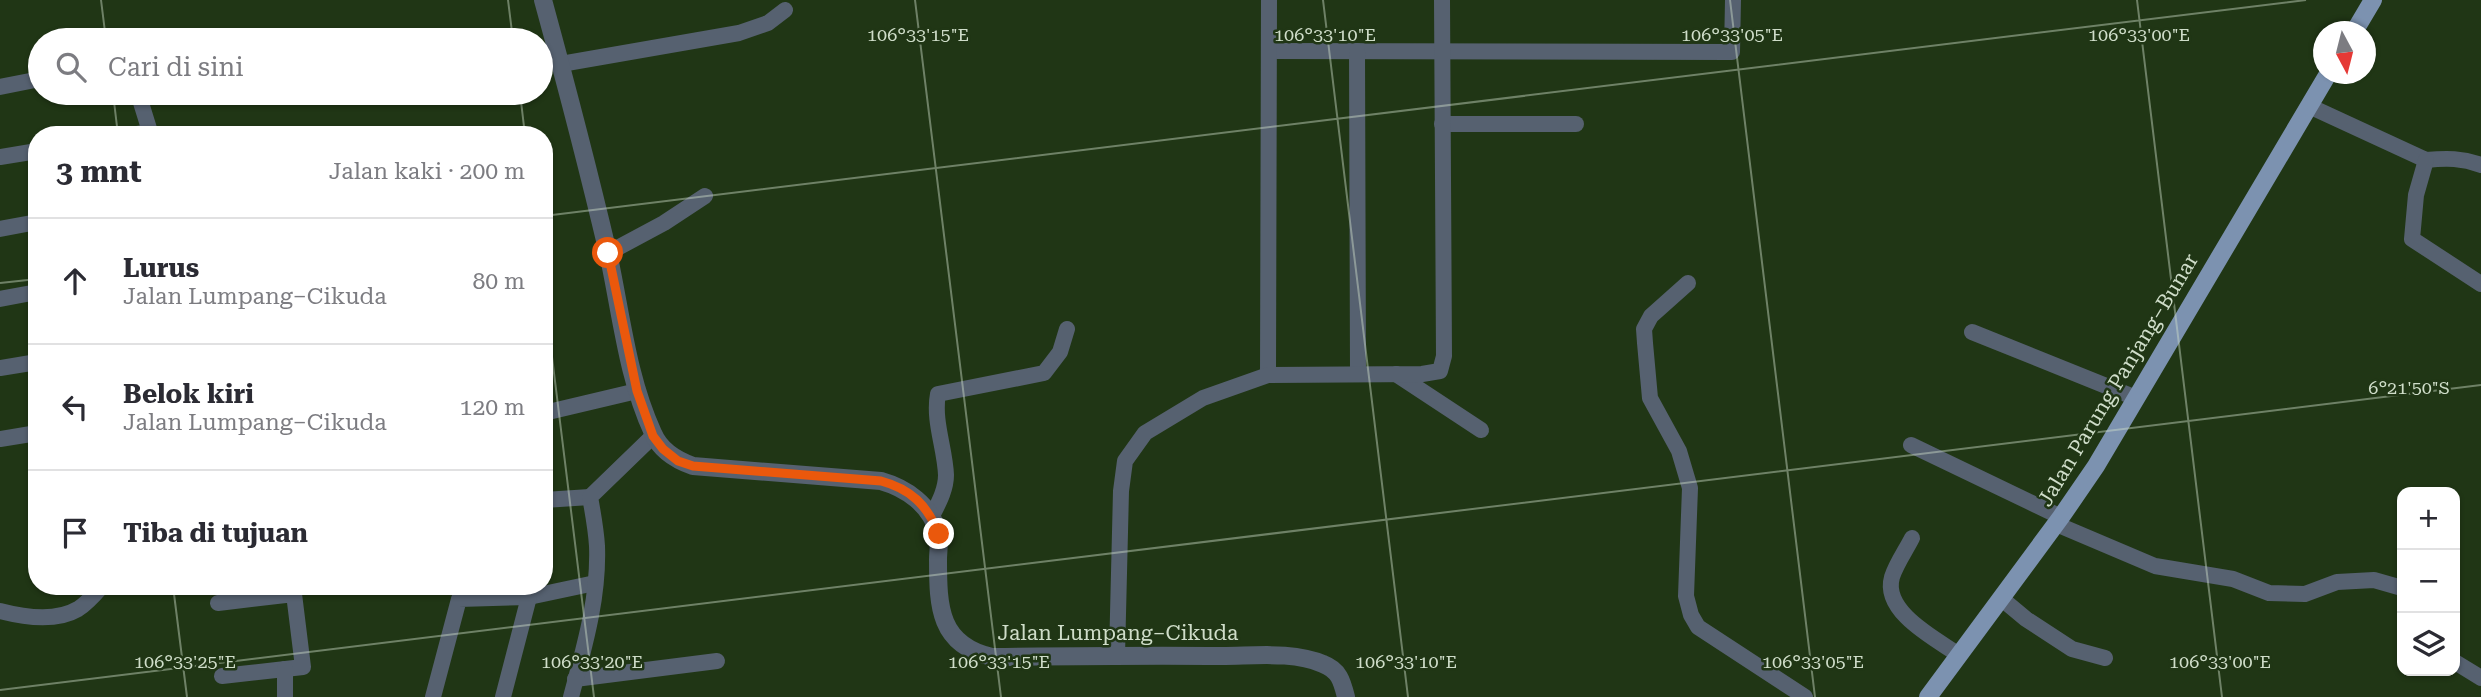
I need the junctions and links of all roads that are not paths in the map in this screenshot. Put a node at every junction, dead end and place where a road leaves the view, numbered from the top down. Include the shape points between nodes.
1 (543, 0) edge
2 (1269, 0) edge
3 (1442, 0) edge
4 (1732, 0) edge
5 (2372, 0) edge
6 (785, 10) dead end
7 (2360, 21) edge
8 (551, 28) edge
9 (553, 36) edge
10 (1270, 51) junction
11 (1357, 51) junction
12 (1442, 51) junction
13 (561, 64) junction
14 (28, 81) edge
15 (2322, 84) edge
16 (0, 87) edge
17 (142, 105) edge
18 (2309, 106) junction
19 (1442, 124) junction
20 (1576, 124) dead end
21 (148, 126) edge
22 (28, 152) edge
23 (0, 157) edge
24 (2426, 160) junction
25 (2481, 165) edge
26 (705, 196) dead end
27 (28, 224) edge
28 (0, 229) edge
29 (608, 253) junction
30 (1688, 283) dead end
31 (2481, 284) edge
32 (28, 294) edge
33 (0, 299) edge
34 (1067, 329) dead end
35 (1972, 332) dead end
36 (28, 363) edge
37 (0, 368) edge
38 (1358, 374) junction
39 (1396, 374) junction
40 (1268, 375) junction
41 (637, 391) junction
42 (2136, 398) junction
43 (553, 411) edge
44 (1480, 430) dead end
45 (28, 434) edge
46 (653, 436) junction
47 (0, 439) edge
48 (1911, 445) dead end
49 (590, 497) junction
50 (553, 499) edge
51 (932, 516) junction
52 (2059, 521) junction
53 (1912, 538) dead end
54 (595, 583) junction
55 (2397, 587) edge
56 (553, 592) edge
57 (93, 595) edge
58 (239, 595) edge
59 (294, 595) edge
60 (538, 595) edge
61 (529, 597) junction
62 (2002, 599) junction
63 (218, 603) dead end
64 (0, 611) edge
65 (1117, 655) junction
66 (1959, 655) junction
67 (2105, 658) dead end
68 (717, 661) dead end
69 (2460, 665) edge
70 (285, 669) junction
71 (222, 677) dead end
72 (2481, 678) edge
73 (575, 679) junction
74 (285, 697) edge
75 (433, 697) edge
76 (503, 697) edge
77 (571, 697) edge
78 (1346, 697) edge
79 (1805, 697) edge
80 (1928, 697) edge

1 - 8 street
2 - 10 street
3 - 12 street
4 - 12 street via 1732,52
5 - 7 main road
6 - 13 street via 768,23 739,33
9 - 13 street
10 - 11 street
10 - 40 street
11 - 12 street
11 - 38 street
12 - 19 street
13 - 29 street
14 - 16 street
15 - 18 main road, Jalan Parung Panjang–Bunar
17 - 21 street
18 - 24 street
18 - 42 main road, Jalan Parung Panjang–Bunar
19 - 20 street
19 - 39 street via 1444,356 1440,370
22 - 23 street
24 - 25 street via 2463,159
24 - 31 street via 2416,195 2412,239
26 - 29 street
27 - 28 street
29 - 41 street
30 - 79 street via 1651,316 1644,329 1650,398 1679,451 1690,488 1686,596 1691,615 1698,627
32 - 33 street
34 - 51 street via 1060,352 1044,373 938,394 946,477
35 - 42 street
36 - 37 street
38 - 39 street
38 - 40 street
39 - 44 street
40 - 65 street via 1203,398 1156,426 1145,433 1125,461
41 - 43 street
41 - 46 street
42 - 52 main road, Jalan Parung Panjang–Bunar
45 - 47 street
46 - 49 street
46 - 51 street via 678,461 693,466 899,486
48 - 52 street
49 - 50 street
49 - 54 street via 597,546
51 - 65 street, Jalan Lumpang–Cikuda via 939,534 938,595 945,624 955,639 992,657
52 - 55 street via 2155,566 2233,579 2269,593 2305,594 2337,582 2374,580
52 - 62 main road, Jalan Parung Panjang–Bunar
53 - 66 street via 1892,578 1897,608
54 - 56 street
54 - 73 street
57 - 64 street via 77,610 58,615 23,617
58 - 63 street
59 - 70 street via 303,667
60 - 61 street
61 - 75 street via 459,599
61 - 76 street
62 - 66 main road, Jalan Parung Panjang–Bunar
62 - 67 street via 2072,649
65 - 78 street, Jalan Lumpang–Cikuda via 1321,662 1335,670
66 - 80 main road, Jalan Parung Panjang–Bunar
68 - 73 street
69 - 72 street
70 - 71 street
70 - 74 street
73 - 77 street

